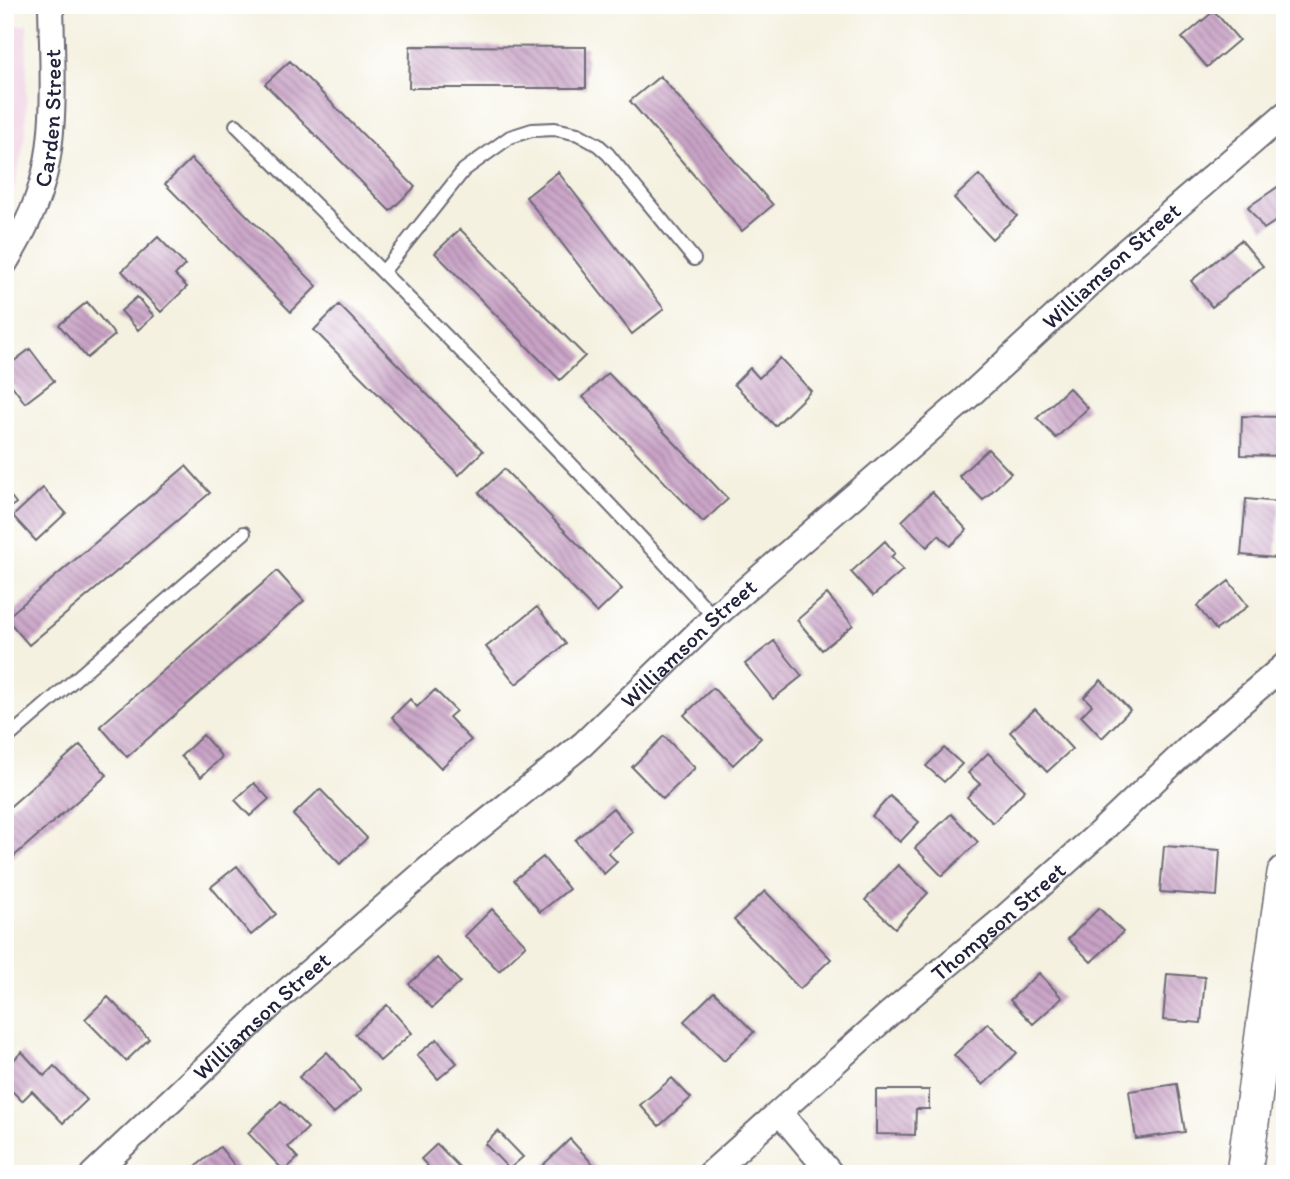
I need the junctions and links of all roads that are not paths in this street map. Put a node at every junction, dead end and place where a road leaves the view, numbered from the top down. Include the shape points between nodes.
1 (51, 5) edge
2 (1285, 114) edge
3 (236, 125) dead end
4 (694, 259) dead end
5 (5, 263) edge
6 (383, 272) junction
7 (244, 533) dead end
8 (714, 617) junction
9 (1285, 665) edge
10 (5, 740) edge
11 (1285, 873) edge
12 (780, 1113) junction
13 (93, 1174) edge
14 (710, 1174) edge
15 (831, 1174) edge
16 (1244, 1174) edge

1 - 5 street, Carden Street via 51,136 41,188
2 - 8 street, Williamson Street
3 - 6 lane
4 - 6 lane via 608,154 578,134 555,129 510,137 464,170
6 - 8 lane
7 - 10 lane
8 - 13 street, Williamson Street via 583,744 281,996
9 - 12 street, Thompson Street
11 - 16 street
12 - 14 street, Thompson Street
12 - 15 street

